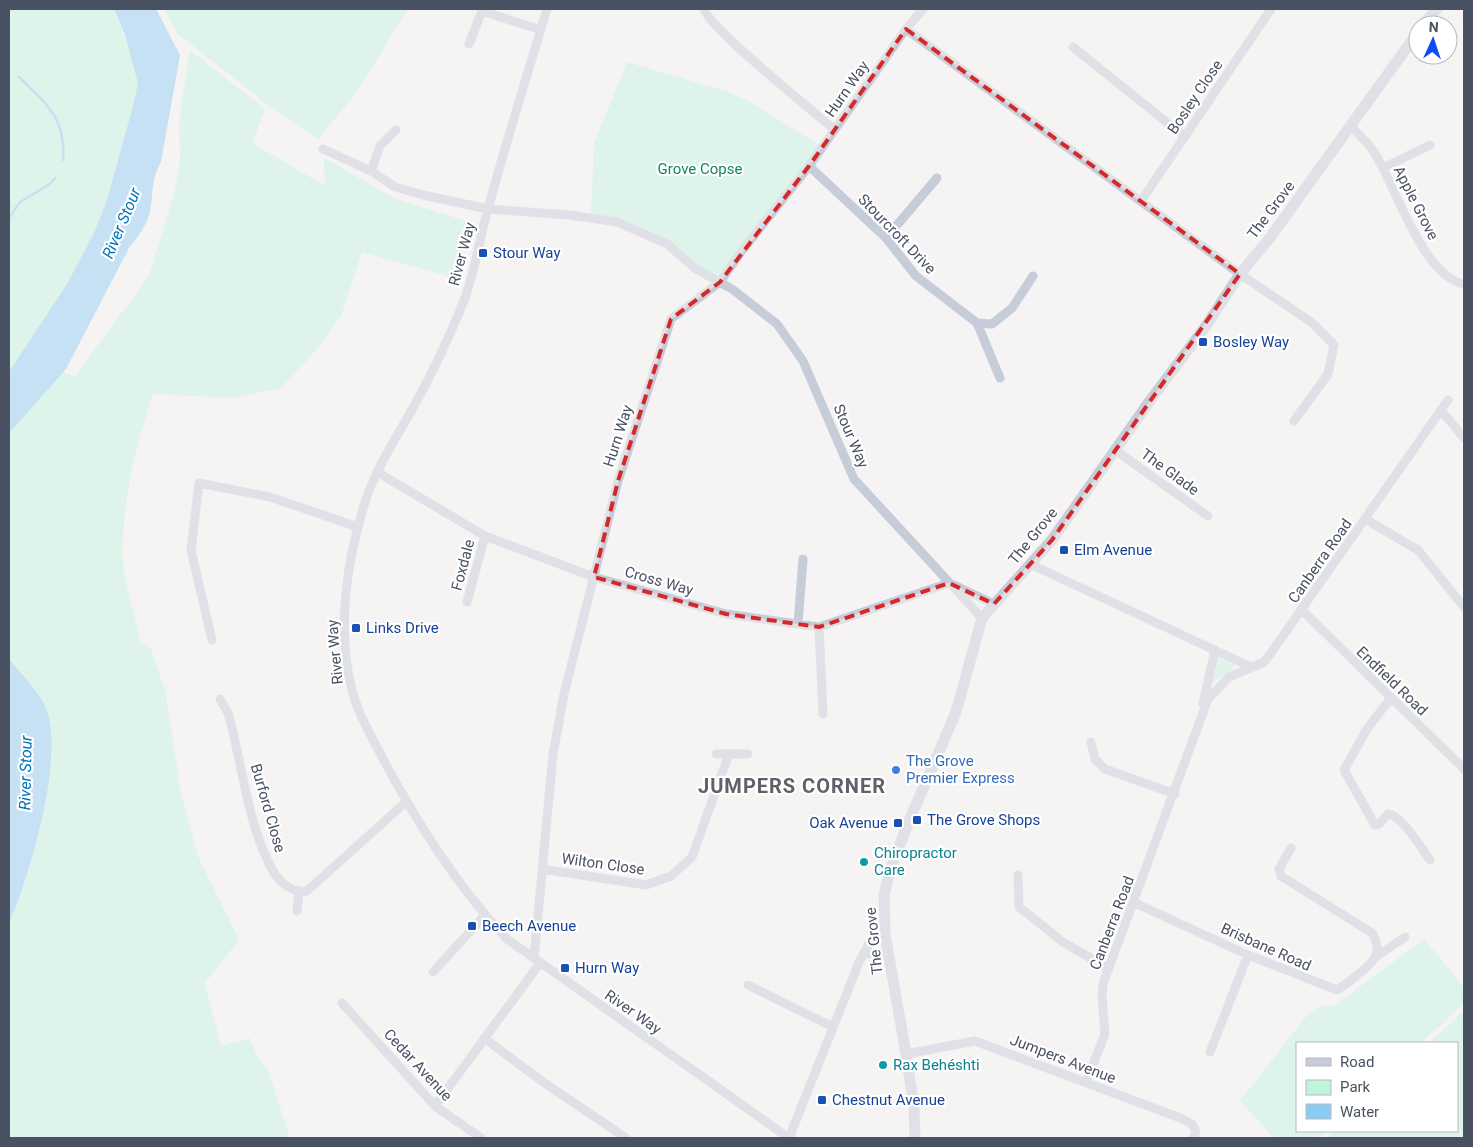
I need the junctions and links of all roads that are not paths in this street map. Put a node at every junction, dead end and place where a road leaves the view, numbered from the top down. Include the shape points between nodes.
1 (547, 9) edge
2 (704, 9) edge
3 (923, 9) edge
4 (1271, 9) edge
5 (906, 29) junction
6 (541, 30) junction
7 (469, 44) dead end
8 (1408, 46) edge
9 (1073, 47) dead end
10 (1351, 126) junction
11 (396, 130) dead end
12 (835, 130) junction
13 (1185, 137) junction
14 (1430, 145) dead end
15 (323, 149) dead end
16 (809, 166) junction
17 (1383, 168) junction
18 (370, 171) junction
19 (937, 178) dead end
20 (1141, 201) junction
21 (488, 209) junction
22 (886, 238) junction
23 (1240, 274) junction
24 (1033, 276) dead end
25 (720, 282) junction
26 (1464, 284) edge
27 (977, 323) junction
28 (1000, 378) dead end
29 (1448, 400) dead end
30 (1441, 410) junction
31 (1294, 421) dead end
32 (1464, 438) edge
33 (1116, 450) junction
34 (378, 472) junction
35 (1208, 516) dead end
36 (1366, 519) junction
37 (358, 527) junction
38 (485, 536) junction
39 (803, 559) dead end
40 (1030, 564) junction
41 (594, 577) junction
42 (949, 583) junction
43 (467, 602) dead end
44 (994, 604) junction
45 (1464, 607) edge
46 (1302, 611) junction
47 (982, 618) junction
48 (798, 624) junction
49 (819, 627) junction
50 (212, 640) dead end
51 (1215, 650) junction
52 (1251, 667) junction
53 (1390, 698) junction
54 (220, 699) dead end
55 (823, 714) dead end
56 (1200, 718) junction
57 (1091, 742) dead end
58 (716, 754) dead end
59 (729, 754) junction
60 (748, 754) dead end
61 (1464, 769) edge
62 (1175, 794) junction
63 (406, 802) junction
64 (1291, 848) dead end
65 (1430, 860) dead end
66 (542, 869) junction
67 (1018, 876) dead end
68 (299, 892) junction
69 (1135, 903) junction
70 (297, 911) dead end
71 (485, 915) junction
72 (885, 934) junction
73 (1405, 937) dead end
74 (864, 954) junction
75 (888, 954) junction
76 (1248, 955) junction
77 (1377, 956) junction
78 (537, 961) junction
79 (1109, 968) junction
80 (433, 972) dead end
81 (748, 985) dead end
82 (342, 1003) dead end
83 (833, 1027) junction
84 (484, 1038) junction
85 (1210, 1052) dead end
86 (906, 1054) junction
87 (1086, 1082) junction
88 (435, 1106) junction
89 (481, 1138) edge
90 (626, 1138) edge
91 (789, 1138) edge
92 (915, 1138) edge
93 (1193, 1138) edge

1 - 6 street, River Way
2 - 12 street via 736,45
3 - 5 street, Hurn Way
4 - 13 street, Bosley Close
5 - 12 street, Hurn Way
5 - 20 street
6 - 7 street via 482,10
6 - 21 street, River Way
8 - 10 street, The Grove
9 - 13 street
10 - 17 street, Apple Grove via 1374,151
10 - 23 street, The Grove
11 - 18 street via 380,146
12 - 16 street, Hurn Way
13 - 20 street, Bosley Close
14 - 17 street
15 - 18 street, Stour Way
16 - 22 street, Stourcroft Drive
16 - 25 street, Hurn Way
17 - 26 street, Apple Grove via 1424,249 1439,268
18 - 21 street, Stour Way via 395,187
19 - 22 street
20 - 23 street
21 - 25 street, Stour Way via 617,222 667,244 696,269
21 - 34 street, River Way via 464,301
22 - 27 street, Stourcroft Drive via 916,276
23 - 31 street via 1312,322 1334,345 1328,374
23 - 33 street, The Grove
24 - 27 street via 1012,308 992,324
25 - 41 street, Hurn Way via 671,319 618,481
25 - 42 street, Stour Way via 777,324 803,361 854,478
27 - 28 street
29 - 30 street, Canberra Road
30 - 32 street
30 - 36 street, Canberra Road
33 - 35 street, The Glade
33 - 40 street, The Grove via 1052,540
34 - 37 street, River Way
34 - 38 street, Cross Way
36 - 45 street via 1418,550
36 - 46 street, Canberra Road
37 - 50 street via 270,497 199,483 191,550
37 - 63 street, River Way via 349,566 345,609 350,682 365,724
38 - 41 street, Cross Way
38 - 43 street, Foxdale
39 - 48 street
40 - 44 street, The Grove
40 - 51 street
41 - 48 street, Cross Way via 726,614
41 - 66 street, Hurn Way via 564,694 555,745
42 - 44 street, Stour Way
42 - 47 street, Stour Way
42 - 49 street, Cross Way
44 - 47 street, The Grove
46 - 52 street, Canberra Road via 1264,662
46 - 53 street, Endfield Road
47 - 72 street, The Grove via 956,712 887,880
48 - 49 street, Cross Way
49 - 55 street
51 - 52 street
51 - 56 street, Canberra Road
52 - 56 street, Canberra Road via 1238,671 1218,687 1208,699
53 - 61 street, Endfield Road
53 - 65 street via 1367,729 1344,770 1375,825 1388,814 1393,815
54 - 68 street, Burford Close via 228,713 263,848 279,879
56 - 62 street, Canberra Road
57 - 62 street via 1095,759 1105,769
58 - 59 street
59 - 60 street
59 - 66 street, Wilton Close via 692,857 671,876 646,885
62 - 69 street, Canberra Road
63 - 68 street via 307,891
63 - 71 street, River Way via 451,873
64 - 77 street via 1279,869 1281,876 1372,933
66 - 78 street, Hurn Way
67 - 79 street via 1015,908 1063,942
68 - 70 street
69 - 76 street, Brisbane Road
69 - 79 street, Canberra Road
71 - 78 street, River Way via 507,938
71 - 80 street
72 - 74 street via 869,944
72 - 75 street, The Grove
73 - 77 street, Brisbane Road
74 - 75 street
74 - 83 street
75 - 86 street, The Grove
76 - 77 street, Brisbane Road via 1336,990
76 - 85 street
78 - 84 street
78 - 91 street, River Way
79 - 87 street, Canberra Road via 1102,996 1104,1034
81 - 83 street
82 - 88 street, Cedar Avenue
83 - 91 street
84 - 88 street
84 - 90 street
86 - 87 street, Jumpers Avenue via 975,1040
86 - 92 street, The Grove
87 - 93 street, Jumpers Avenue via 1183,1119 1193,1126 1196,1132
88 - 89 street, Cedar Avenue

